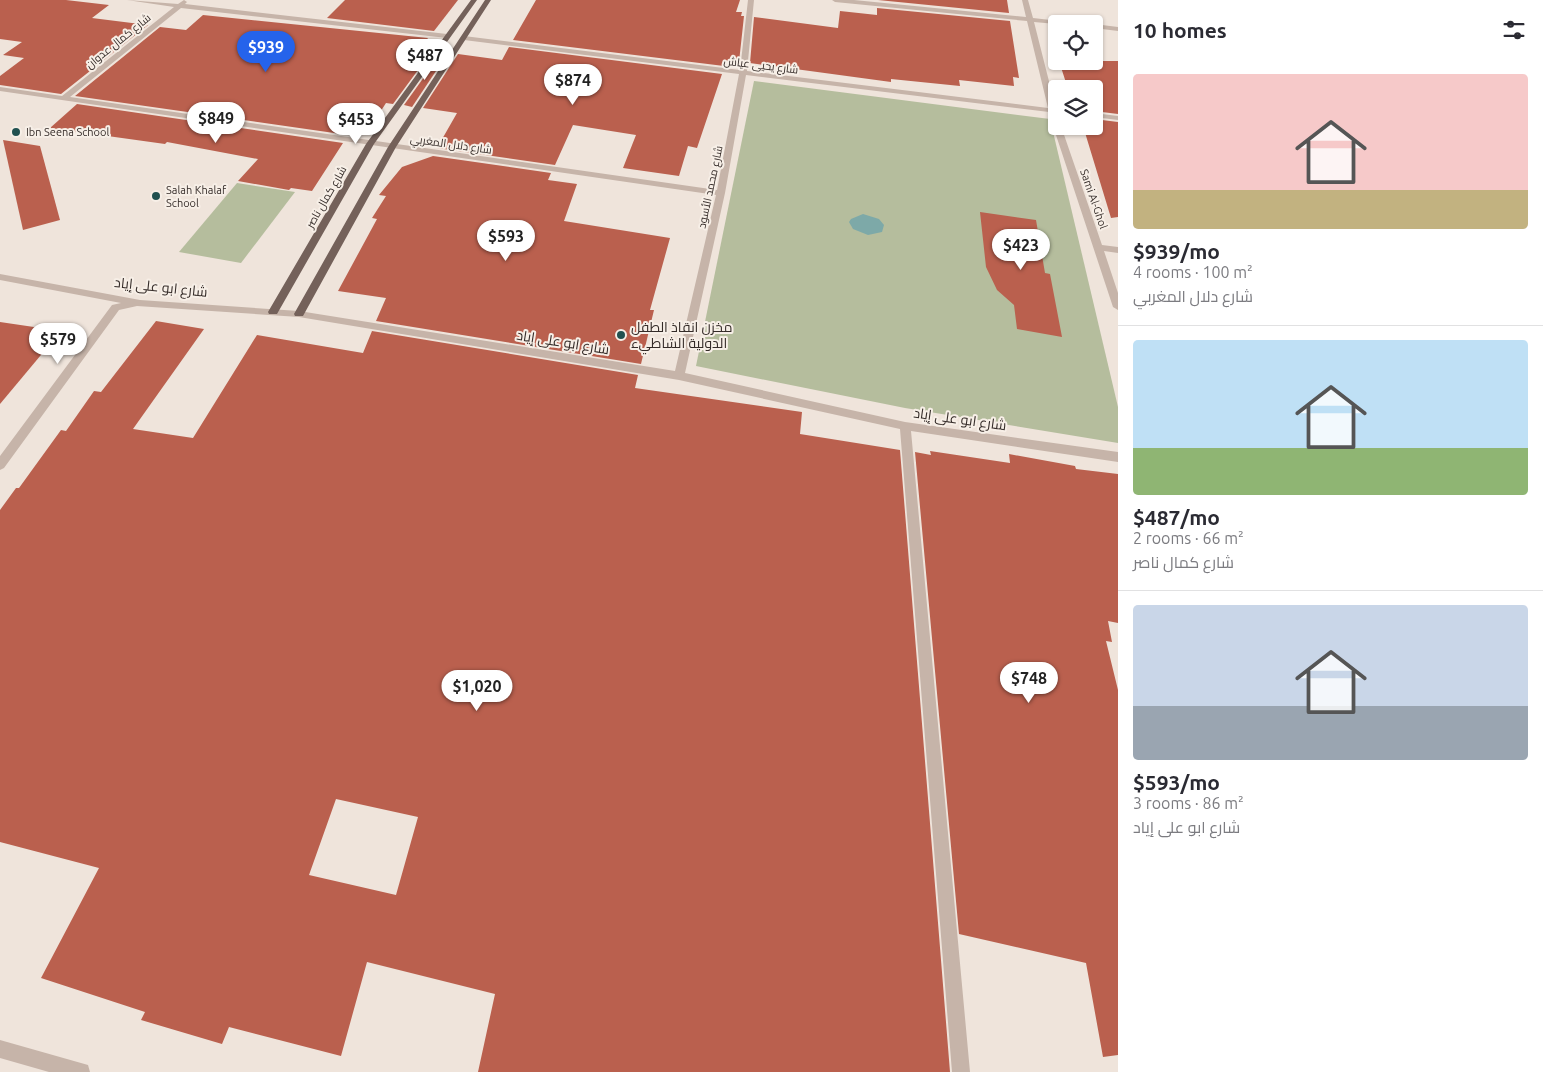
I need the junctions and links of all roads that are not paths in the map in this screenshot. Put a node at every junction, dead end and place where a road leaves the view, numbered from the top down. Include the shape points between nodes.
1 (130, 0) edge
2 (186, 0) edge
3 (474, 0) edge
4 (488, 0) edge
5 (752, 0) edge
6 (835, 0) edge
7 (1025, 0) edge
8 (180, 6) junction
9 (1029, 18) junction
10 (1048, 20) edge
11 (1103, 27) edge
12 (1118, 29) edge
13 (447, 36) junction
14 (464, 38) junction
15 (744, 74) junction
16 (0, 89) edge
17 (1048, 89) edge
18 (63, 100) junction
19 (1048, 110) edge
20 (1103, 116) edge
21 (1118, 118) edge
22 (1060, 135) edge
23 (370, 144) junction
24 (392, 147) junction
25 (721, 193) junction
26 (1098, 247) junction
27 (1118, 250) edge
28 (0, 277) edge
29 (140, 303) junction
30 (1118, 307) edge
31 (273, 312) junction
32 (299, 314) junction
33 (679, 376) junction
34 (906, 426) junction
35 (1118, 457) edge
36 (0, 465) edge
37 (0, 1049) edge
38 (81, 1072) edge
39 (961, 1072) edge

1 - 8 street
2 - 8 street, شارع كمال عدوان
3 - 13 main road, شارع كمال ناصر
4 - 14 main road
5 - 15 street, شارع محمد الأسود
6 - 9 street
7 - 9 street, Sami Al-Ghol
8 - 13 street
8 - 18 street, شارع كمال عدوان
9 - 10 street
9 - 17 street, Sami Al-Ghol
11 - 12 street
13 - 23 main road, شارع كمال ناصر
14 - 15 street, شارع يحيى عياش
14 - 24 main road
15 - 19 street, شارع يحيى عياش
15 - 25 street, شارع محمد الأسود
16 - 18 street, شارع دلال المغربي
18 - 23 street, شارع دلال المغربي
20 - 21 street
22 - 26 street, Sami Al-Ghol
23 - 24 street, شارع دلال المغربي
23 - 31 main road, شارع كمال ناصر
24 - 25 street, شارع دلال المغربي
24 - 32 main road
25 - 33 street, شارع محمد الأسود
26 - 27 street
26 - 30 street, Sami Al-Ghol
28 - 29 street, شارع ابو على إياد
29 - 31 street, شارع ابو على إياد
29 - 36 street via 116,307
31 - 32 street, شارع ابو على إياد
32 - 33 street, شارع ابو على إياد
33 - 34 street, شارع ابو على إياد
34 - 35 street, شارع ابو على إياد
34 - 39 street
37 - 38 street

